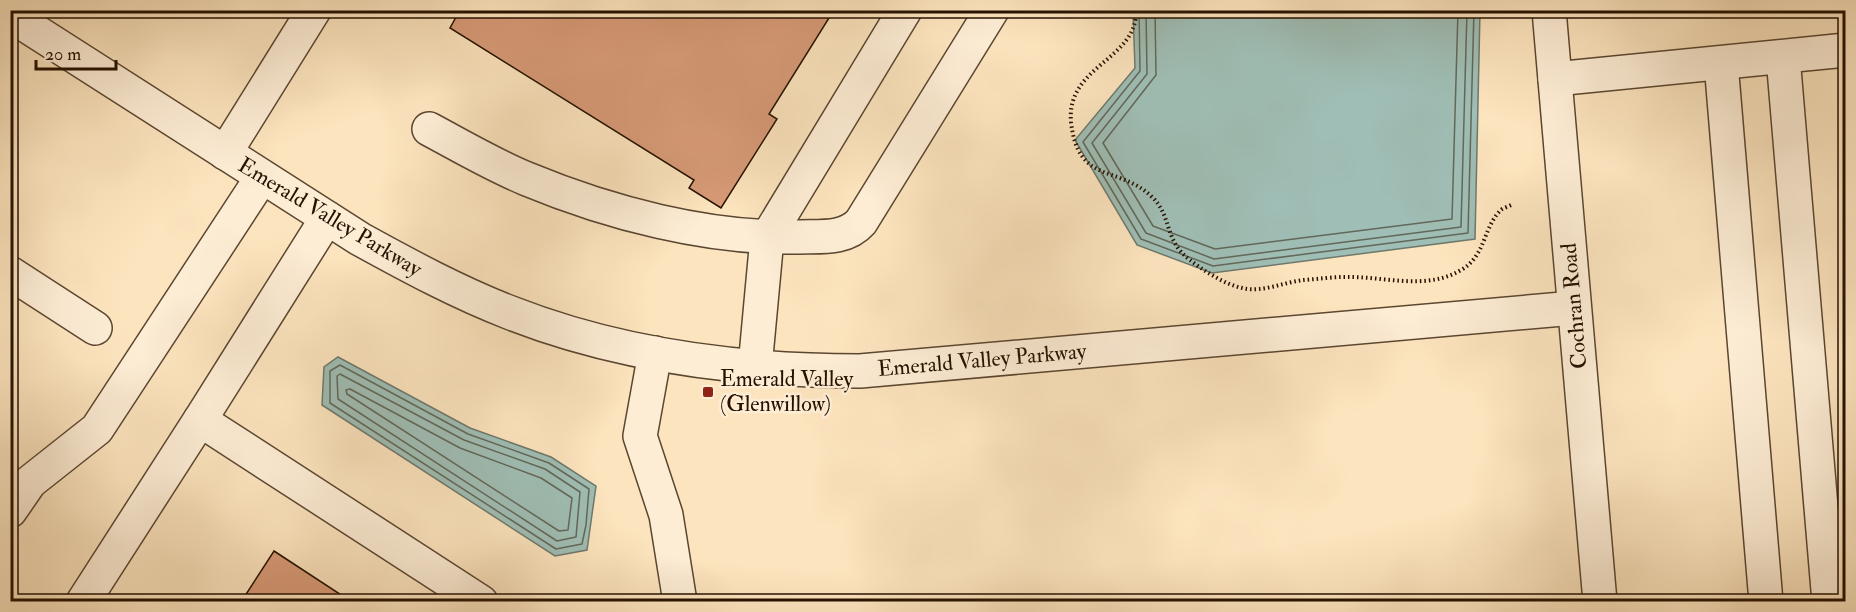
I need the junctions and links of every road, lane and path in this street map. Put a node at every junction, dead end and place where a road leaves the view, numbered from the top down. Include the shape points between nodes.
1 (314, 10) edge
2 (905, 10) edge
3 (992, 10) edge
4 (1136, 10) edge
5 (1549, 10) edge
6 (10, 15) edge
7 (1845, 50) edge
8 (1783, 57) junction
9 (1721, 63) junction
10 (1555, 79) junction
11 (429, 129) dead end
12 (225, 153) junction
13 (262, 177) junction
14 (1513, 204) dead end
15 (327, 218) junction
16 (766, 238) junction
17 (10, 273) edge
18 (1574, 308) junction
19 (95, 328) dead end
20 (655, 353) junction
21 (755, 367) junction
22 (200, 420) junction
23 (10, 511) edge
24 (83, 602) edge
25 (481, 602) edge
26 (680, 602) edge
27 (1600, 602) edge
28 (1766, 602) edge
29 (1829, 602) edge

1 - 12 street
2 - 16 street
3 - 16 street via 853,231 838,236
4 - 14 path via 1137,25 1125,44 1090,74 1072,99 1075,143 1084,161 1144,190 1163,207 1170,239 1188,259 1222,280 1243,289 1346,277 1424,282 1461,270 1479,254 1501,210
5 - 10 street, Cochran Road
6 - 12 street, Emerald Valley Parkway
7 - 8 street
8 - 9 street
8 - 29 street
9 - 10 street
9 - 28 street
10 - 18 street, Cochran Road
11 - 16 street via 526,179 606,207 713,232
12 - 13 street, Emerald Valley Parkway
13 - 15 street, Emerald Valley Parkway
13 - 23 street via 97,429 30,482
15 - 20 street, Emerald Valley Parkway via 405,264 513,314
15 - 22 street
16 - 21 street
17 - 19 street
18 - 21 street, Emerald Valley Parkway via 860,371
18 - 27 street, Cochran Road
20 - 21 street, Emerald Valley Parkway
20 - 26 street via 640,436 666,515
22 - 24 street
22 - 25 street

